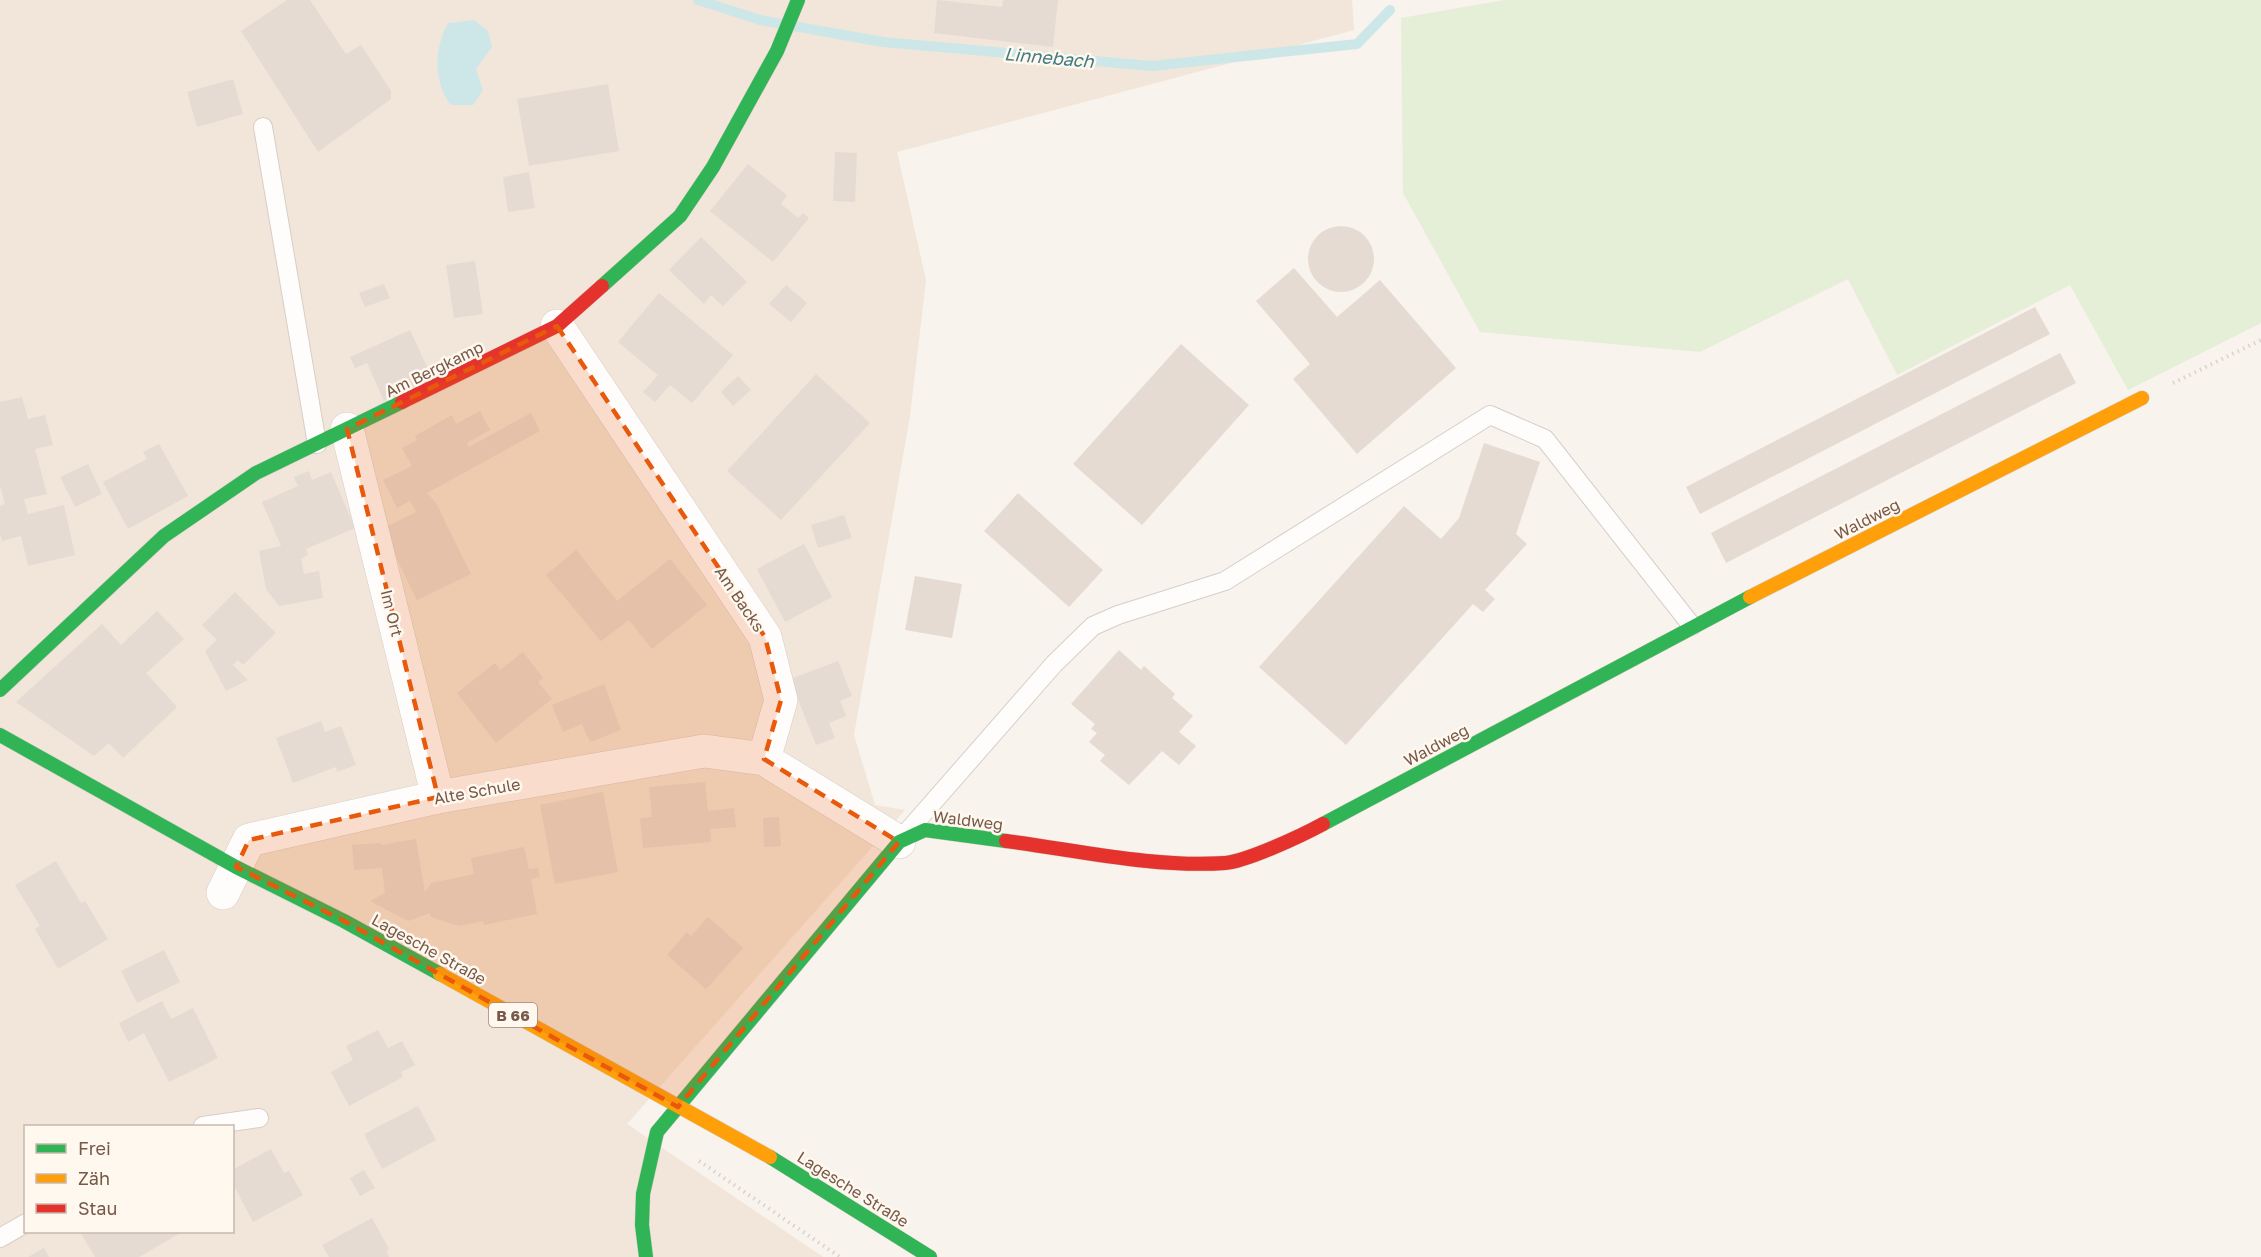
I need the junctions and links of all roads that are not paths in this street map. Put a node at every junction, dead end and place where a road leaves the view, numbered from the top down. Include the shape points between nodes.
1 (798, 2) edge
2 (263, 127) dead end
3 (557, 326) junction
4 (2142, 398) road end
5 (347, 429) junction
6 (317, 444) junction
7 (1692, 626) junction
8 (0, 690) edge
9 (0, 735) edge
10 (764, 759) junction
11 (438, 797) junction
12 (898, 842) junction
13 (230, 880) junction
14 (678, 1107) junction
15 (259, 1118) dead end
16 (210, 1125) edge
17 (24, 1224) edge
18 (0, 1238) edge
19 (646, 1257) edge
20 (930, 1257) edge

1 - 3 street, Am Bergkamp via 777,51 713,167 680,216
2 - 6 lane
3 - 5 street, Am Bergkamp
3 - 10 street, Am Backs via 765,637 781,700
4 - 7 street, Waldweg
5 - 6 street, Am Bergkamp
5 - 11 street, Im Ort
6 - 8 street, Am Bergkamp via 256,473 164,536
7 - 12 street, Waldweg via 1297,838 1227,863 1166,862 925,830
7 - 12 lane via 1545,440 1490,415 1224,582 1092,626
9 - 13 street, Lagesche Straße / B 66
10 - 11 street, Alte Schule via 704,751
10 - 12 street
11 - 13 street, Alte Schule via 249,840
12 - 14 street, Waldweg
13 - 14 street, Lagesche Straße / B 66 via 344,921
14 - 19 street, Waldweg via 657,1132 644,1177 640,1232
14 - 20 street, Lagesche Straße / B 66 via 788,1167
15 - 16 lane
17 - 18 lane

